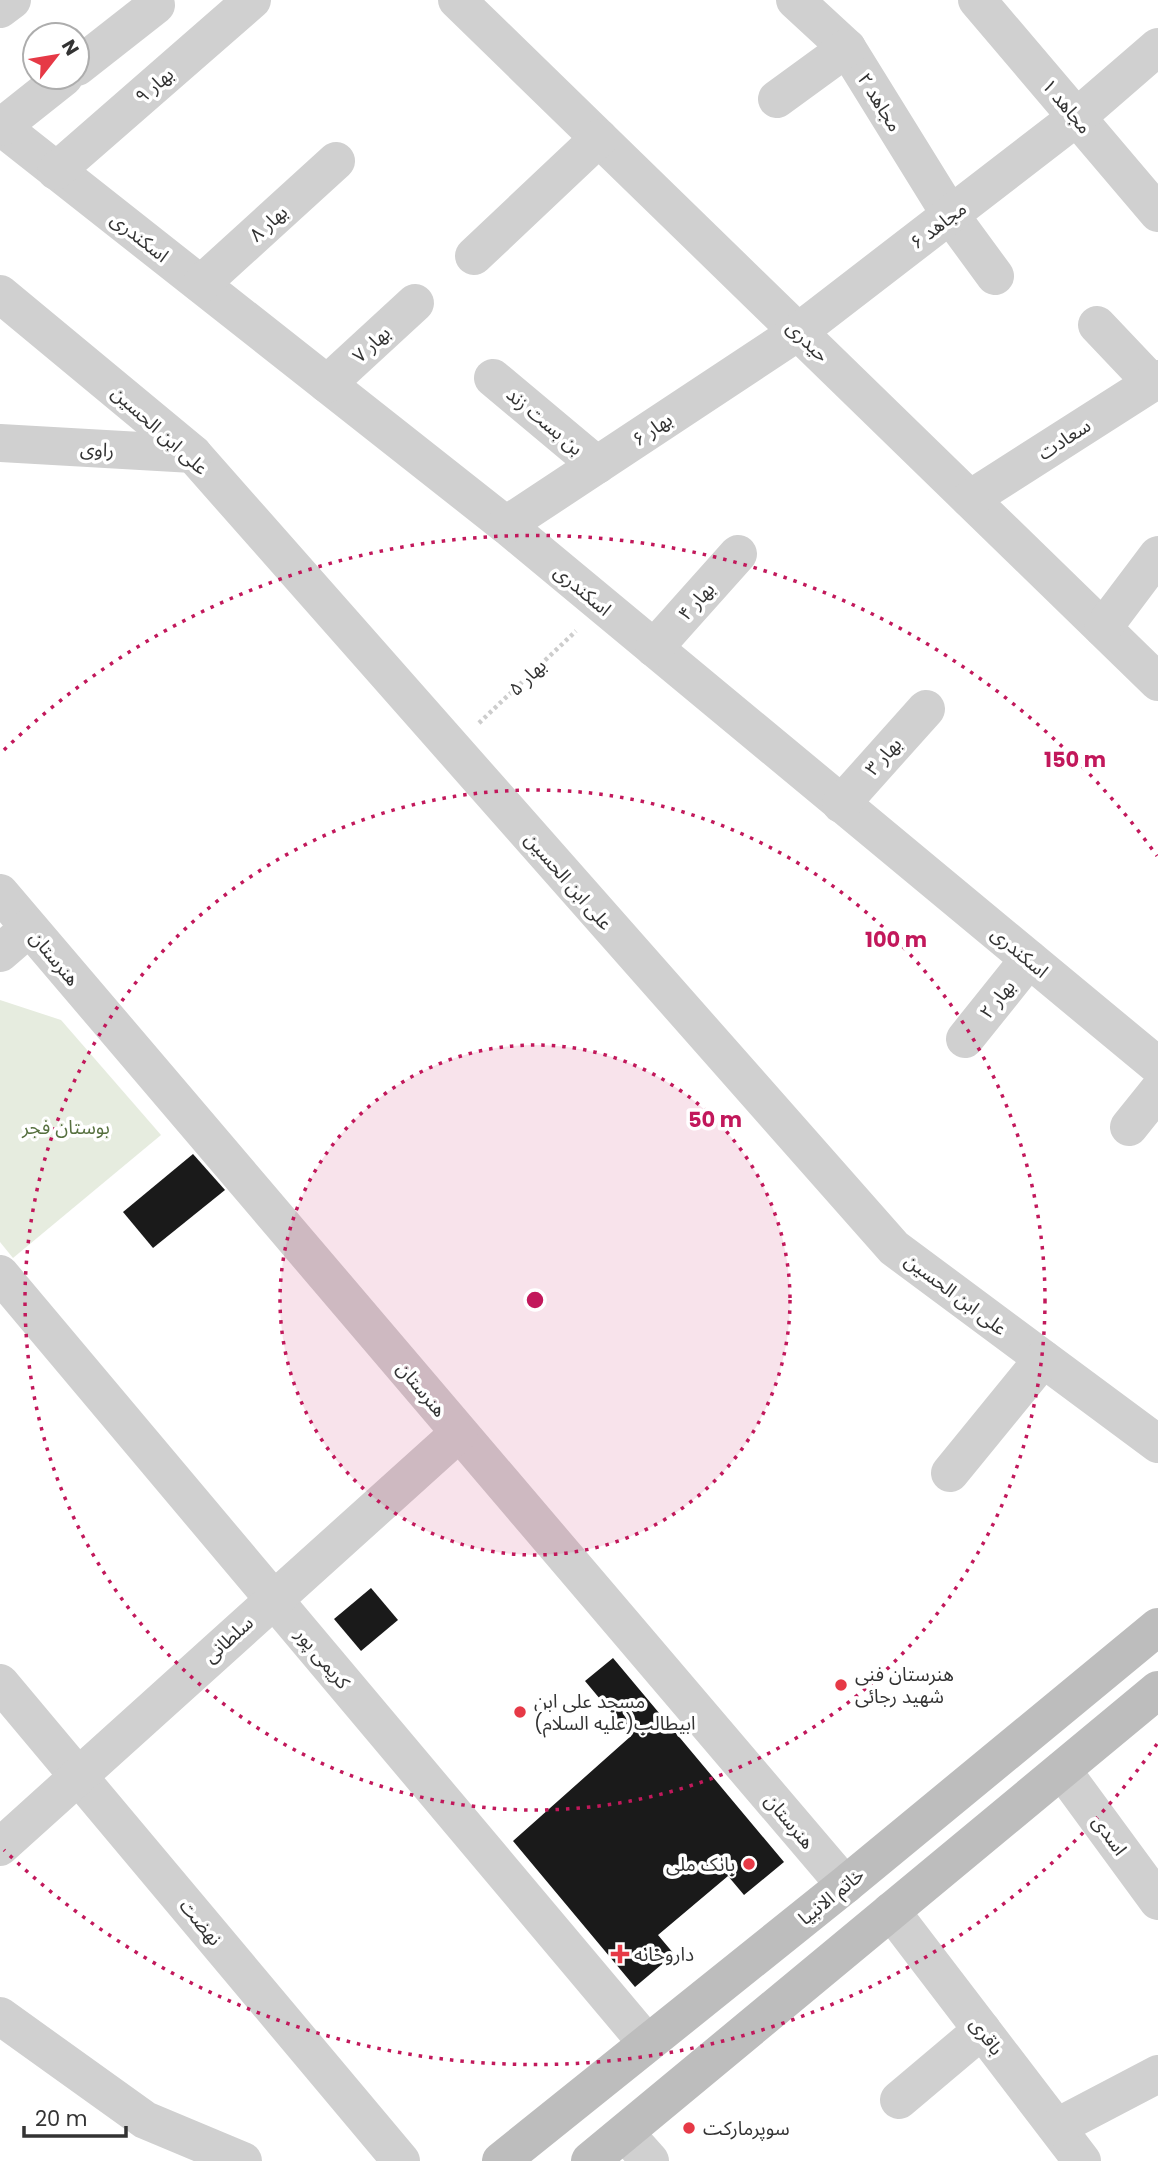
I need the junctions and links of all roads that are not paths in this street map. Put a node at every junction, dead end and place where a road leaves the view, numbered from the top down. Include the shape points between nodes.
1 (12, 0) edge
2 (253, 0) edge
3 (795, 0) edge
4 (977, 0) edge
5 (468, 4) edge
6 (156, 5) dead end
7 (0, 9) edge
8 (1158, 47) edge
9 (847, 48) junction
10 (91, 56) edge
11 (46, 91) edge
12 (777, 99) dead end
13 (1077, 117) junction
14 (0, 126) edge
15 (599, 138) junction
16 (336, 161) dead end
17 (56, 171) junction
18 (1158, 213) edge
19 (951, 216) junction
20 (474, 257) dead end
21 (995, 276) dead end
22 (201, 284) junction
23 (0, 294) edge
24 (415, 303) dead end
25 (1097, 325) dead end
26 (798, 332) junction
27 (493, 378) dead end
28 (1155, 381) edge
29 (327, 384) junction
30 (0, 443) edge
31 (193, 454) junction
32 (597, 465) junction
33 (970, 499) junction
34 (506, 525) junction
35 (738, 554) dead end
36 (1158, 555) edge
37 (1102, 628) junction
38 (654, 648) junction
39 (1158, 682) edge
40 (926, 709) dead end
41 (841, 803) junction
42 (0, 893) edge
43 (29, 928) junction
44 (0, 953) edge
45 (1029, 959) junction
46 (965, 1039) dead end
47 (1158, 1066) edge
48 (1158, 1091) edge
49 (1129, 1127) dead end
50 (0, 1274) edge
51 (1043, 1359) junction
52 (459, 1433) junction
53 (1158, 1444) edge
54 (950, 1473) dead end
55 (273, 1598) junction
56 (1158, 1627) edge
57 (0, 1683) edge
58 (1158, 1690) edge
59 (1062, 1770) junction
60 (77, 1775) junction
61 (0, 1847) edge
62 (845, 1885) junction
63 (1158, 1901) edge
64 (891, 1912) junction
65 (0, 2016) edge
66 (982, 2030) junction
67 (646, 2042) junction
68 (1158, 2074) edge
69 (899, 2100) dead end
70 (625, 2133) junction
71 (1068, 2150) edge
72 (187, 2152) edge
73 (243, 2161) edge
74 (401, 2161) edge
75 (501, 2161) edge
76 (590, 2161) edge
77 (650, 2161) edge

1 - 7 street
2 - 17 street, بهار ۹
3 - 9 street, مجاهد ۲
4 - 13 street, مجاهد ۱
5 - 15 street, حیدری
6 - 10 street
8 - 13 street, مجاهد ۶
9 - 12 street
9 - 19 street, مجاهد ۲
11 - 14 street
13 - 18 street, مجاهد ۱
13 - 19 street, مجاهد ۶
14 - 17 street, اسکندری
15 - 20 street
15 - 26 street, حیدری
16 - 22 street, بهار ۸
17 - 22 street, اسکندری
19 - 21 street, مجاهد ۲
19 - 26 street, مجاهد ۶
22 - 29 street, اسکندری
23 - 31 street, علی ابن الحسین
24 - 29 street, بهار ۷
25 - 28 street
26 - 32 street, بهار ۶
26 - 33 street, حیدری
27 - 32 street, بن بست زند
28 - 33 street, سعادت
29 - 34 street, اسکندری
30 - 31 street, راوی
31 - 51 street, علی ابن الحسین via 894,1248
32 - 34 street, بهار ۶
33 - 37 street, حیدری
34 - 38 street, اسکندری
35 - 38 street, بهار ۴
36 - 37 street
37 - 39 street, حیدری
38 - 41 street, اسکندری
40 - 41 street, بهار ۳
41 - 45 street, اسکندری
42 - 43 street, هنرستان
43 - 44 street
43 - 52 street, هنرستان
45 - 46 street, بهار ۲
45 - 47 street, اسکندری
48 - 49 street
50 - 55 street, کریمی پور
51 - 53 street, علی ابن الحسین
51 - 54 street
52 - 55 street, سلطانی
52 - 62 street, هنرستان
55 - 60 street, سلطانی
55 - 67 street, کریمی پور
56 - 62 main road, خاتم الانبیا
57 - 60 street, نهضت
58 - 59 main road
59 - 63 street, اسدی
59 - 64 main road
60 - 61 street, سلطانی
60 - 74 street, نهضت
62 - 67 main road, خاتم الانبیا
64 - 66 street, باقری
64 - 70 main road
65 - 72 street
66 - 69 street
66 - 71 street, باقری
67 - 75 main road, خاتم الانبیا
68 - 71 street
70 - 76 main road
70 - 77 street
72 - 73 street

